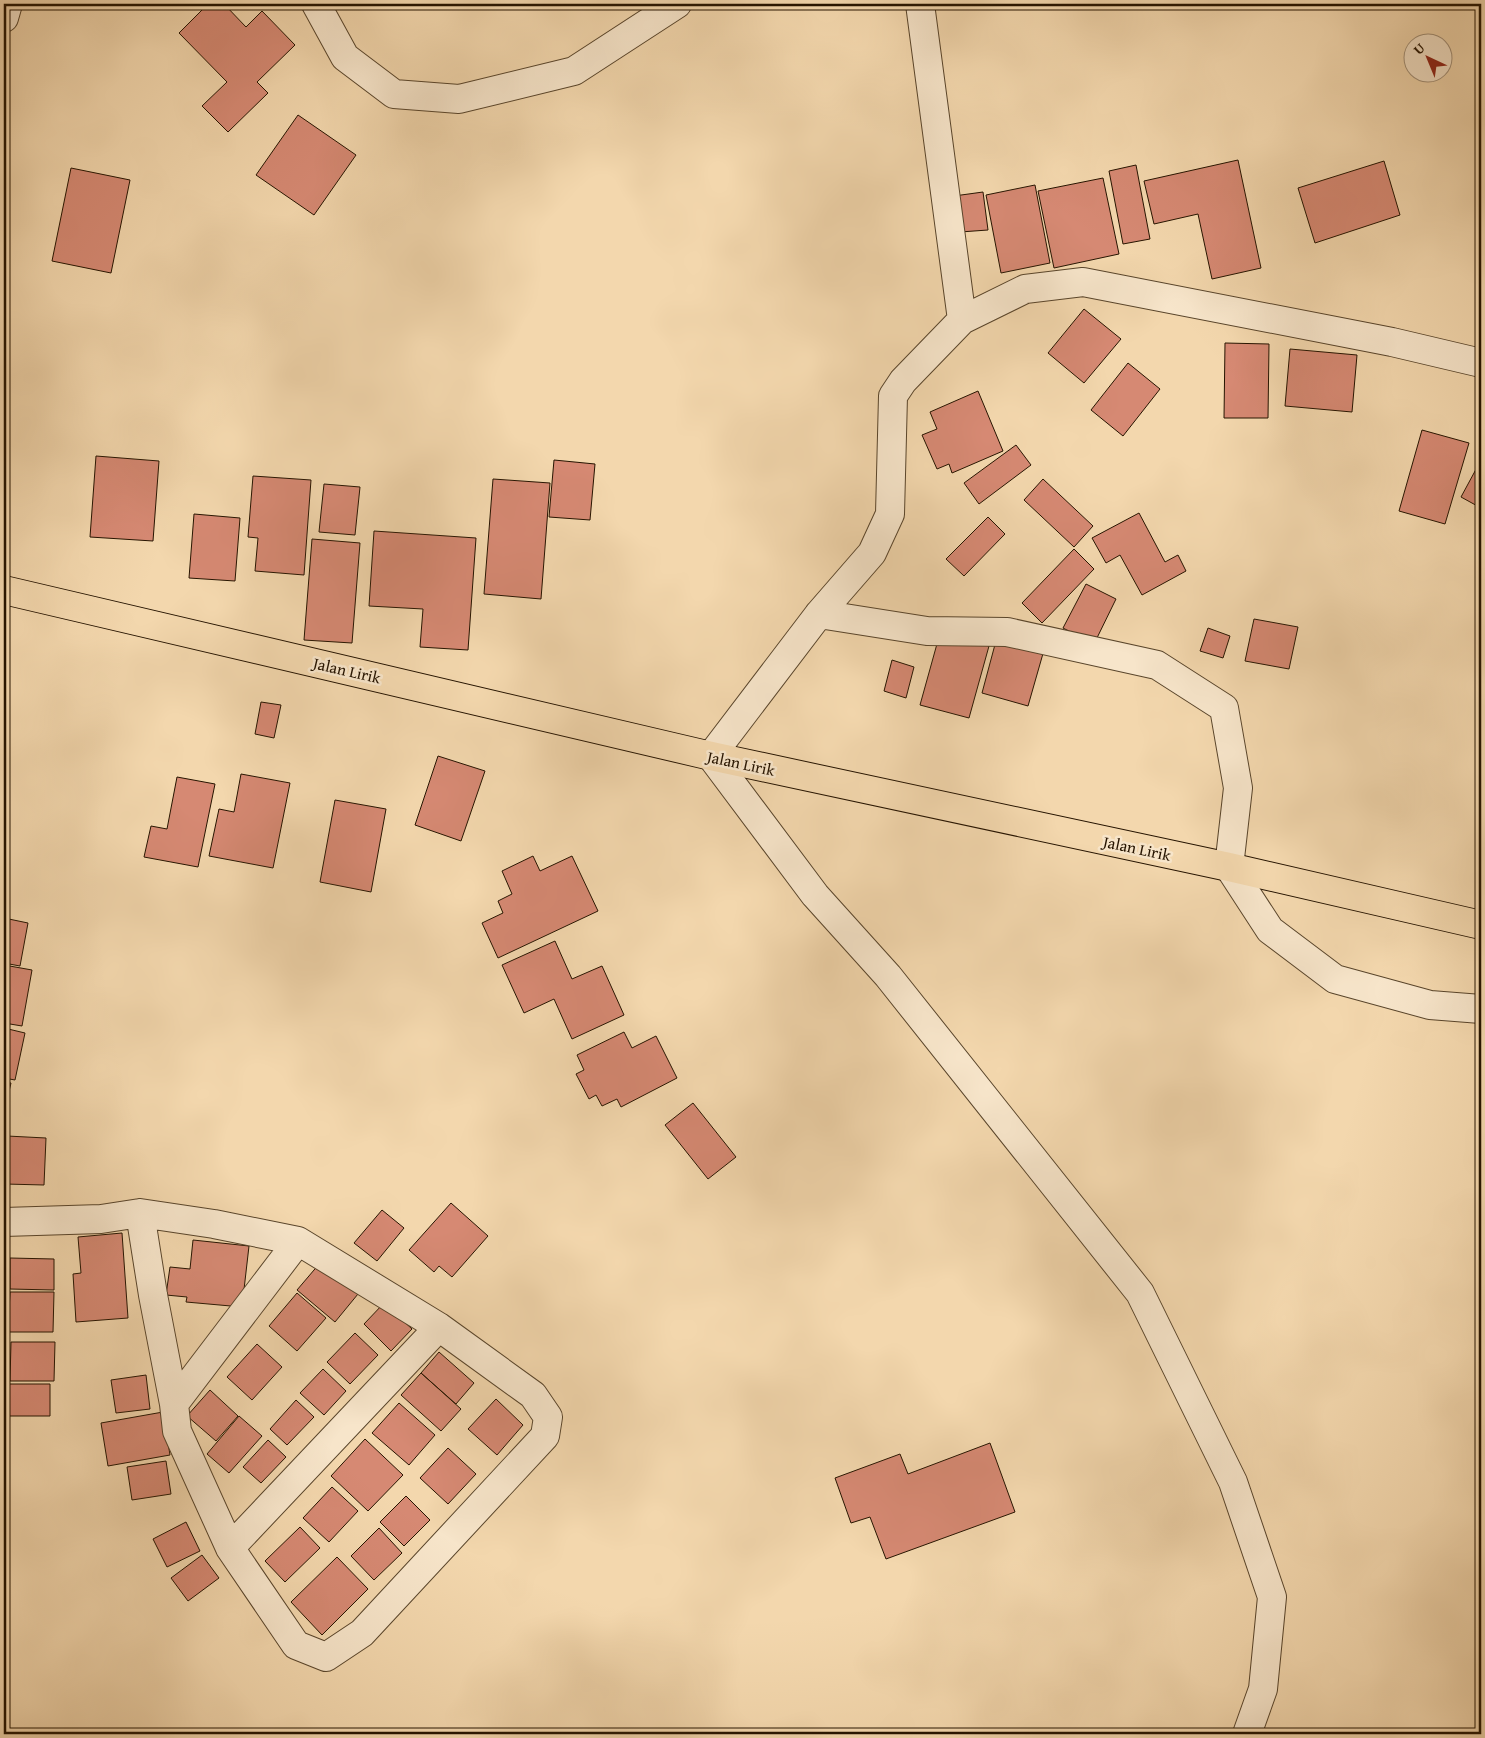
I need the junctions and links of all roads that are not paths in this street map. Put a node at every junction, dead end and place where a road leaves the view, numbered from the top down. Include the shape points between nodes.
1 (8, 4) edge
2 (316, 4) edge
3 (677, 4) edge
4 (920, 4) edge
5 (4, 18) edge
6 (962, 320) junction
7 (1481, 363) edge
8 (4, 590) edge
9 (819, 614) junction
10 (711, 756) junction
11 (1229, 867) junction
12 (1481, 925) edge
13 (1481, 1009) edge
14 (140, 1213) junction
15 (4, 1222) edge
16 (298, 1241) junction
17 (439, 1327) junction
18 (174, 1404) junction
19 (230, 1548) junction
20 (1248, 1734) edge

1 - 5 street
2 - 3 street via 345,57 394,94 458,99 574,71
4 - 6 street
6 - 7 street via 1025,289 1083,282 1392,342
6 - 9 street via 892,396 890,514 872,553
8 - 10 main road, Jalan Lirik
9 - 10 street
9 - 11 street via 927,631 1007,632 1158,665 1224,708 1238,788
10 - 11 main road, Jalan Lirik
10 - 20 street via 816,895 888,976 1140,1293 1233,1482 1272,1598 1263,1689
11 - 12 main road, Jalan Lirik
11 - 13 street via 1270,930 1335,979 1430,1004
14 - 15 street via 101,1219
14 - 16 street
14 - 18 street
16 - 17 street
16 - 18 street
17 - 19 street
17 - 19 street via 533,1395 548,1417 545,1436 362,1633 326,1657 296,1644
18 - 19 street via 177,1431

